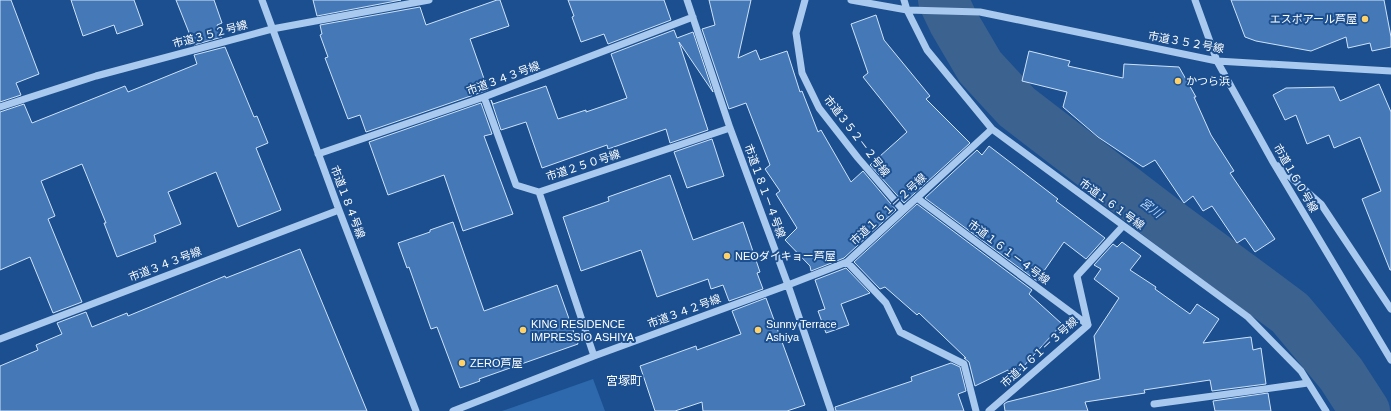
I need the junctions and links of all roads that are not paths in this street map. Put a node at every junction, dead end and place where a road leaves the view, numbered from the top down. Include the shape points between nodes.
1 (262, 0) edge
2 (429, 0) edge
3 (687, 0) edge
4 (805, 0) edge
5 (850, 0) edge
6 (904, 0) edge
7 (1195, 0) edge
8 (907, 10) junction
9 (693, 17) junction
10 (272, 29) junction
11 (1217, 61) junction
12 (1391, 71) edge
13 (484, 97) junction
14 (0, 107) edge
15 (730, 128) junction
16 (992, 129) junction
17 (318, 154) junction
18 (1273, 162) junction
19 (539, 192) junction
20 (917, 198) junction
21 (339, 210) junction
22 (903, 210) junction
23 (1123, 226) junction
24 (847, 262) junction
25 (788, 286) junction
26 (1391, 309) edge
27 (1088, 325) junction
28 (0, 339) edge
29 (594, 356) junction
30 (1391, 360) edge
31 (1308, 383) junction
32 (1154, 404) dead end
33 (416, 411) edge
34 (453, 411) edge
35 (831, 411) edge
36 (976, 411) edge
37 (989, 411) edge
38 (1326, 411) edge

1 - 10 street, 市道１８４号線
2 - 10 street, 市道３５２号線
3 - 9 street, 市道１８１－４号線
4 - 22 street, 市道３５２－２号線 via 796,34 802,73 819,108
5 - 8 street
6 - 8 street, 市道１６１号線
7 - 11 street, 市道１６０号線
8 - 11 street, 市道３５２号線 via 980,12
8 - 16 street, 市道１６１号線 via 927,50
9 - 13 street, 市道３４３号線
9 - 15 street, 市道１８１－４号線
10 - 14 street, 市道３５２号線 via 96,76
10 - 17 street, 市道１８４号線
11 - 12 street, 市道３５２号線
11 - 18 street, 市道１６０号線
13 - 17 street, 市道３４３号線
13 - 19 street via 516,185
15 - 19 street, 市道２５０号線
15 - 25 street, 市道１８１－４号線
16 - 20 street, 市道１６１－２号線
16 - 23 street, 市道１６１号線
17 - 21 street, 市道１８４号線
18 - 26 street via 1321,204
18 - 30 street, 市道１６０号線
19 - 29 street, 市道２５０号線
20 - 22 street, 市道１６１－２号線
20 - 27 street, 市道１６１－４号線
21 - 28 street, 市道３４３号線
21 - 33 street, 市道１８４号線
22 - 24 street, 市道１６１－２号線
23 - 27 street, 市道１６１－３号線 via 1076,276
23 - 31 street, 市道１６１号線 via 1248,317
24 - 25 street, 市道１６１－２号線
24 - 36 street via 886,303 900,332 964,364
25 - 29 street, 市道３４２号線
25 - 35 street, 市道１８１－４号線
27 - 37 street, 市道１６１－３号線
29 - 34 street, 市道３４２号線
31 - 32 street
31 - 38 street, 市道１６１号線

